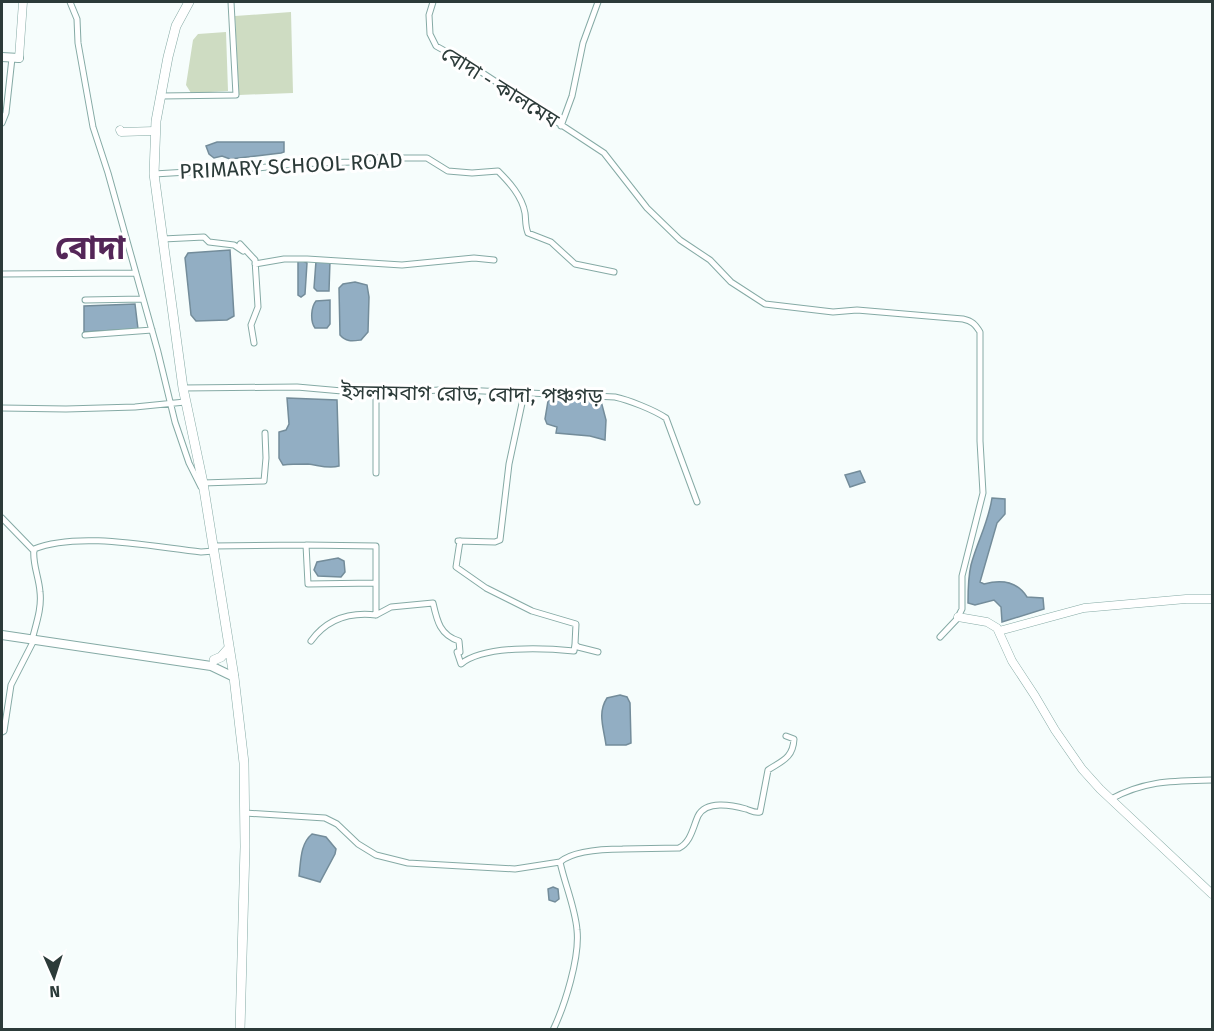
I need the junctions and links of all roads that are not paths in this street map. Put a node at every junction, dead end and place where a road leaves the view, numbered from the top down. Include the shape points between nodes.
1 (23, 2) edge
2 (70, 2) edge
3 (189, 2) edge
4 (231, 2) edge
5 (432, 2) edge
6 (598, 2) edge
7 (2, 57) edge
8 (15, 58) junction
9 (161, 96) junction
10 (2, 123) edge
11 (561, 126) junction
12 (120, 130) dead end
13 (154, 131) dead end
14 (154, 174) junction
15 (163, 239) junction
16 (240, 244) dead end
17 (250, 254) junction
18 (494, 260) dead end
19 (255, 264) junction
20 (614, 272) dead end
21 (136, 273) junction
22 (2, 274) edge
23 (143, 299) junction
24 (85, 300) dead end
25 (152, 330) junction
26 (85, 335) dead end
27 (254, 343) dead end
28 (183, 387) junction
29 (376, 394) junction
30 (524, 394) junction
31 (185, 402) junction
32 (171, 404) junction
33 (2, 408) edge
34 (265, 433) dead end
35 (376, 473) dead end
36 (203, 483) junction
37 (205, 497) junction
38 (697, 502) dead end
39 (2, 518) edge
40 (306, 545) junction
41 (213, 549) junction
42 (33, 551) junction
43 (375, 583) dead end
44 (1212, 599) edge
45 (376, 615) junction
46 (958, 617) junction
47 (999, 631) junction
48 (2, 635) edge
49 (940, 637) dead end
50 (33, 640) junction
51 (311, 640) dead end
52 (575, 644) junction
53 (229, 648) junction
54 (598, 652) dead end
55 (214, 660) junction
56 (192, 663) junction
57 (231, 663) junction
58 (234, 677) junction
59 (2, 732) edge
60 (786, 736) dead end
61 (1212, 780) edge
62 (1111, 799) junction
63 (245, 813) junction
64 (560, 862) junction
65 (1212, 894) edge
66 (240, 1029) edge
67 (553, 1029) edge

1 - 8 street
2 - 21 street via 77,19 93,127
3 - 9 highway via 176,26
4 - 9 street via 236,95
5 - 11 street, বোদা - কালমেঘ via 430,34 436,46
6 - 11 street
7 - 8 main road
8 - 10 street
9 - 14 highway
11 - 46 street, বোদা - কালমেঘ via 604,153 647,208 680,240 765,304 973,321 980,332 983,493 962,576 962,609
12 - 13 street
14 - 15 highway
14 - 20 street, PRIMARY SCHOOL ROAD via 367,158 427,158 448,171 498,171 513,186 525,212 528,233 551,242 575,264
15 - 17 street via 204,237
15 - 28 highway
16 - 17 street
17 - 19 street
18 - 19 street via 474,258 402,265 307,259
19 - 27 street via 258,307 251,325
21 - 22 street
21 - 23 street
23 - 24 street
23 - 25 street
25 - 26 street
25 - 32 street
28 - 29 street, ইসলামবাগ রোড, বোদা, পঞ্চগড় via 297,387
28 - 31 highway
29 - 30 street, ইসলামবাগ রোড, বোদা, পঞ্চগড় via 438,390
29 - 35 street
30 - 38 street, ইসলামবাগ রোড, বোদা, পঞ্চগড় via 615,397 658,412 670,427
30 - 52 street via 509,464 500,540 458,541 456,567 486,588 532,610 576,624
31 - 32 street
31 - 36 highway
32 - 33 street
32 - 37 street via 189,463
34 - 36 street via 264,481
36 - 37 highway
37 - 41 highway
39 - 42 street
40 - 41 street
40 - 43 street via 308,584
40 - 45 street via 376,546
41 - 42 street via 201,552 83,541 43,545
41 - 53 highway
42 - 50 street via 41,605
44 - 47 street via 1084,608
45 - 51 street via 340,618
45 - 52 street via 391,607 434,603 435,615 446,636 459,641 457,656 461,664 470,656 489,652 574,651
46 - 47 street via 987,622
46 - 49 street
47 - 62 street via 1012,661 1054,730 1082,769
48 - 50 main road
50 - 56 main road
50 - 59 street via 11,685
52 - 54 street
53 - 55 highway
53 - 57 highway
55 - 56 main road
55 - 57 main road
56 - 58 main road via 211,666
57 - 58 highway
58 - 63 highway
60 - 64 street via 794,739 792,753 768,770 760,812 717,805 699,813 693,833 679,848 603,849
61 - 62 street via 1164,781
62 - 65 street
63 - 64 street via 325,818 376,855 408,863 515,869
63 - 66 highway
64 - 67 street via 578,932 573,976

